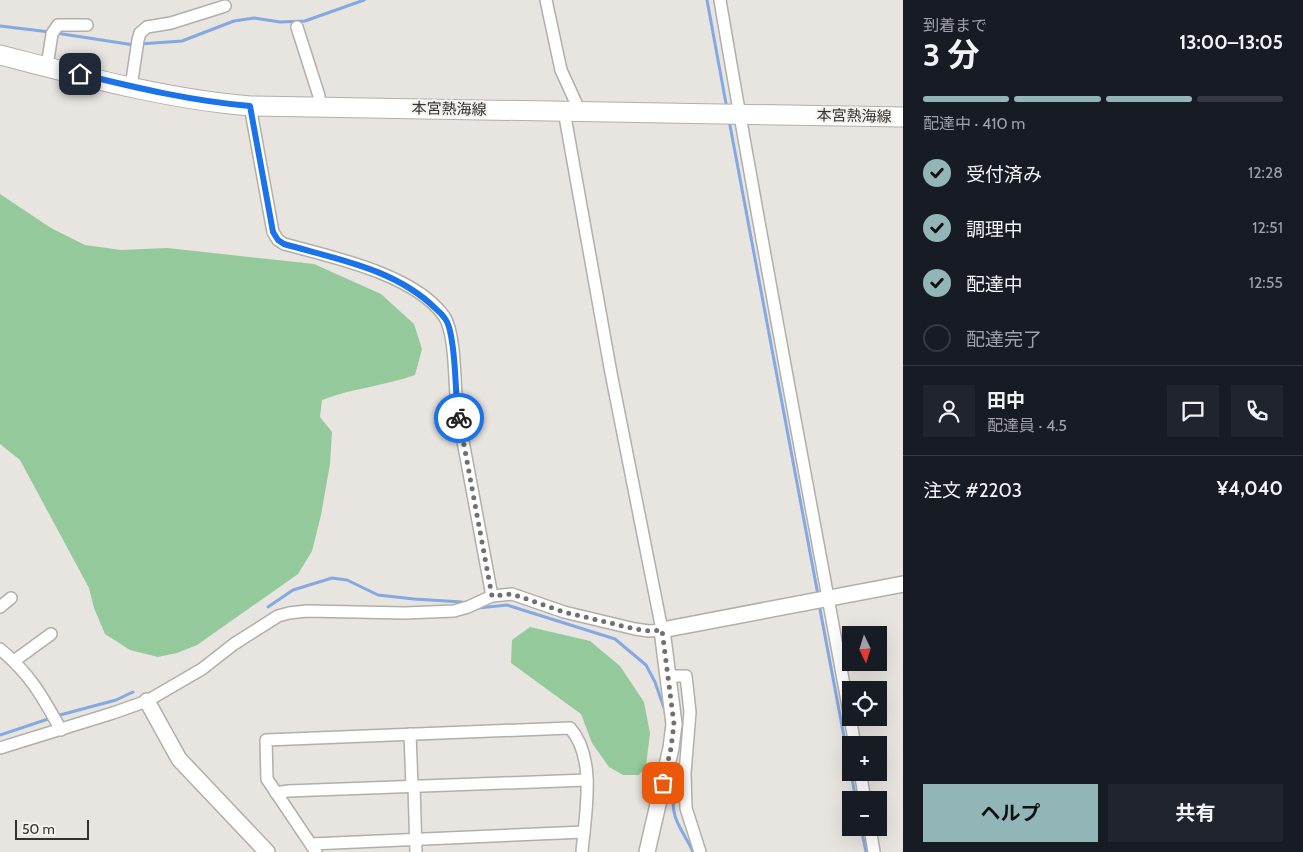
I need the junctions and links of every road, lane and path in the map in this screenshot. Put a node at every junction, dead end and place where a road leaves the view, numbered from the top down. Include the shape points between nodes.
1 (546, 0) edge
2 (720, 0) edge
3 (225, 6) dead end
4 (87, 25) dead end
5 (296, 26) dead end
6 (0, 55) edge
7 (46, 66) junction
8 (131, 87) junction
9 (250, 106) junction
10 (319, 107) junction
11 (571, 111) junction
12 (740, 114) junction
13 (903, 117) edge
14 (903, 584) edge
15 (492, 596) junction
16 (11, 598) dead end
17 (829, 598) junction
18 (0, 607) edge
19 (662, 630) junction
20 (51, 634) dead end
21 (0, 649) edge
22 (14, 661) junction
23 (668, 676) junction
24 (147, 701) junction
25 (61, 730) junction
26 (410, 734) junction
27 (853, 736) edge
28 (0, 748) edge
29 (587, 780) junction
30 (413, 786) junction
31 (276, 793) junction
32 (584, 832) junction
33 (871, 836) edge
34 (416, 839) junction
35 (314, 848) edge
36 (267, 852) edge
37 (416, 852) edge
38 (582, 852) edge
39 (647, 852) edge
40 (700, 852) edge
41 (874, 852) edge

1 - 11 street via 561,70 576,103
2 - 12 street
3 - 8 street via 147,27 140,33
4 - 7 street via 58,26 52,32
5 - 10 street via 319,96
6 - 7 main road, 本宮熱海線
7 - 8 main road, 本宮熱海線
8 - 9 main road, 本宮熱海線 via 187,99
9 - 10 main road, 本宮熱海線
9 - 15 street via 273,232 278,240 394,279 427,299 444,316 452,340 457,406
10 - 11 main road, 本宮熱海線
11 - 12 main road, 本宮熱海線
11 - 19 street via 611,373
12 - 13 main road, 本宮熱海線
12 - 17 street via 802,467
14 - 17 street
15 - 19 street via 512,594 564,612 635,629
15 - 24 street via 454,611 307,610 278,616 202,669
16 - 18 street
17 - 19 street
17 - 27 street
19 - 23 street
20 - 22 street
21 - 22 street
22 - 25 street via 39,690
23 - 39 street via 674,724
23 - 40 street via 686,676 690,712 686,808
24 - 25 street
24 - 36 street via 178,759
25 - 28 street
26 - 29 street via 570,728 584,753
26 - 30 street
26 - 31 street via 266,740 267,779
29 - 30 street
29 - 32 street
30 - 31 street
30 - 34 street
31 - 35 street
32 - 34 street
32 - 38 street
33 - 41 street
34 - 35 street
34 - 37 street

